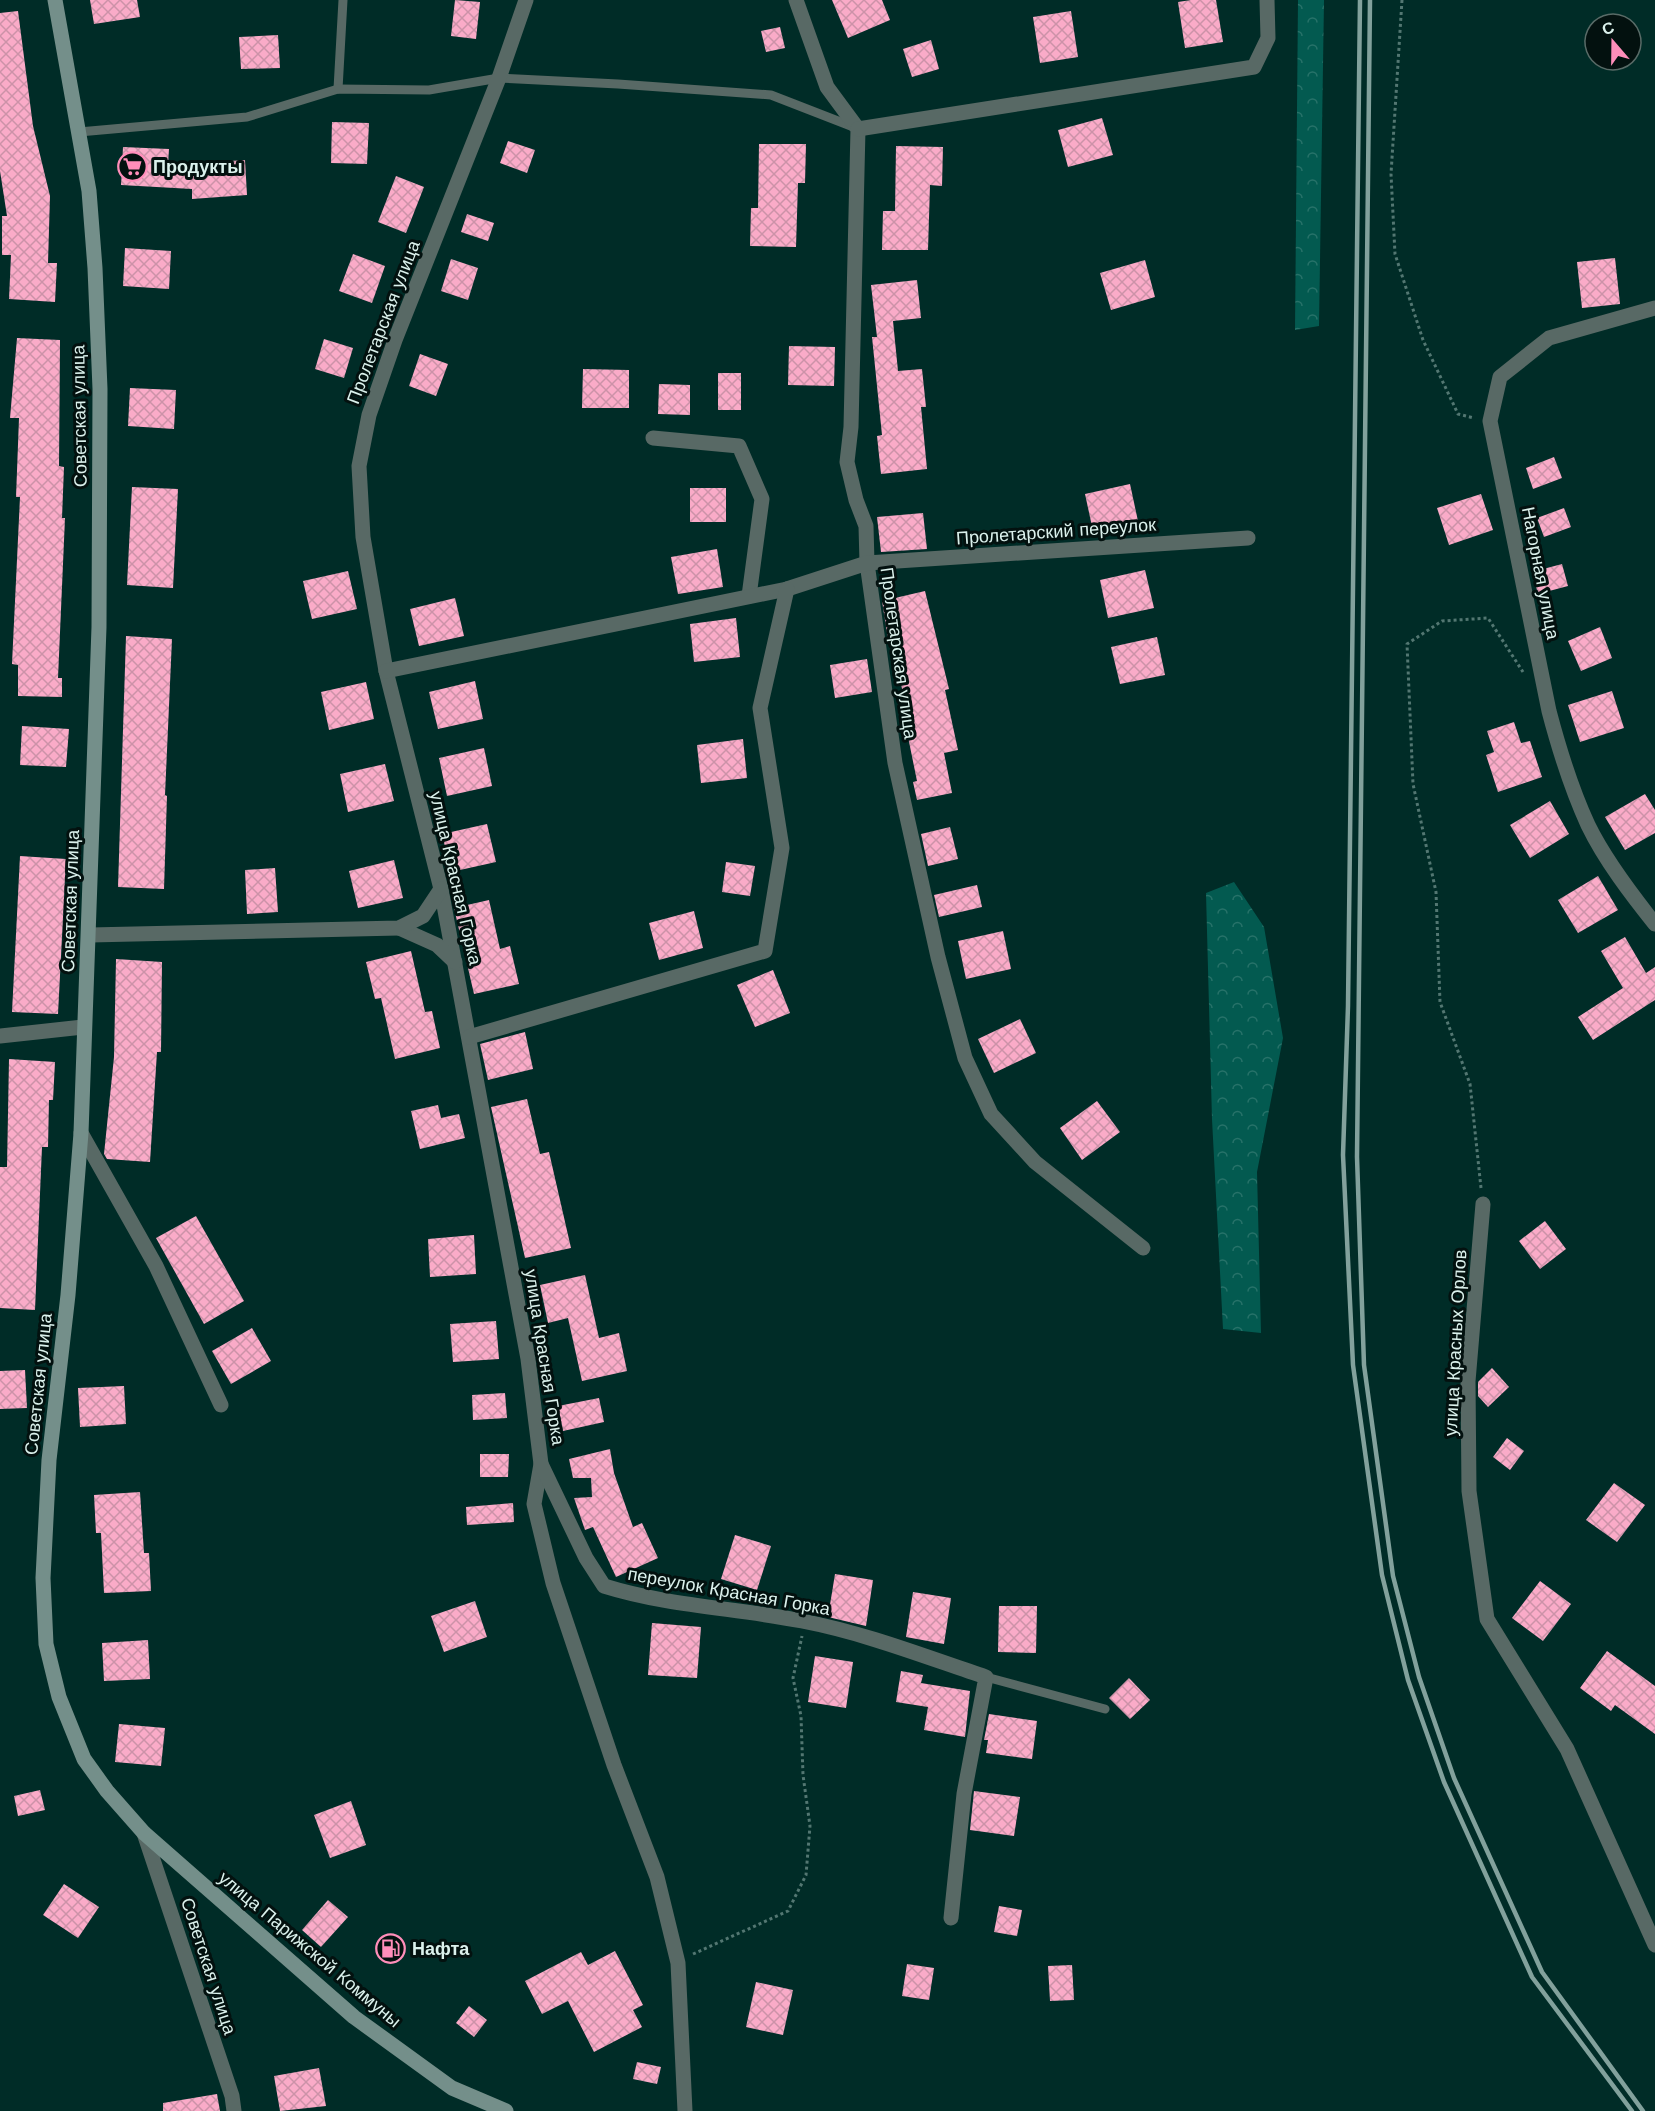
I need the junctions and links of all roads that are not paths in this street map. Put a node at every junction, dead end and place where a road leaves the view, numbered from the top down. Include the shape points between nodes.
1 (56, 0) edge
2 (343, 0) edge
3 (526, 0) edge
4 (796, 0) edge
5 (1267, 0) edge
6 (499, 78) junction
7 (338, 89) junction
8 (858, 129) junction
9 (79, 132) junction
10 (1655, 308) edge
11 (653, 438) dead end
12 (1248, 538) dead end
13 (867, 563) junction
14 (787, 589) junction
15 (749, 596) junction
16 (386, 670) junction
17 (441, 889) junction
18 (1655, 924) edge
19 (399, 928) junction
20 (90, 935) junction
21 (455, 962) junction
22 (83, 1027) junction
23 (0, 1036) edge
24 (469, 1037) junction
25 (81, 1132) junction
26 (1483, 1204) road end
27 (1143, 1248) dead end
28 (221, 1405) dead end
29 (541, 1464) junction
30 (986, 1677) junction
31 (1105, 1709) dead end
32 (107, 1791) joint
33 (144, 1833) junction
34 (951, 1918) dead end
35 (1655, 1945) edge
36 (234, 2111) edge
37 (506, 2111) edge
38 (685, 2111) edge

1 - 9 main road, Советская улица
2 - 7 lane
3 - 6 street, Пролетарская улица
4 - 8 street via 827,87
5 - 8 street via 1268,38 1254,67
6 - 7 lane via 429,90
6 - 8 lane via 771,95
6 - 16 street, Пролетарская улица via 395,340 364,436 359,466 363,537
7 - 9 lane via 247,117
8 - 13 street, Пролетарская улица via 847,462 866,526
9 - 20 main road, Советская улица via 90,202 100,389 99,627
10 - 18 street, Нагорная улица via 1549,338 1500,378 1490,422 1561,756 1588,826
11 - 15 street via 739,446 762,499
12 - 13 street, Пролетарский переулок
13 - 14 street, Пролетарский переулок
13 - 27 street, Пролетарская улица via 896,763 938,957 965,1058 991,1114 1035,1162
14 - 15 street, Пролетарский переулок
14 - 24 street via 760,708 782,848 765,951
15 - 16 street, Пролетарский переулок
16 - 17 street, улица Красная Горка
17 - 19 street via 423,915
17 - 21 street, улица Красная Горка
19 - 20 street
19 - 21 street via 437,945
20 - 22 main road, Советская улица
21 - 24 street, улица Красная Горка
22 - 23 street
22 - 25 main road, Советская улица
24 - 29 street, улица Красная Горка via 528,1359
25 - 28 street via 156,1266
25 - 32 main road, Советская улица via 49,1460 43,1578 46,1644 59,1696 84,1759
26 - 35 street, улица Красных Орлов via 1468,1381 1468,1480 1487,1619 1567,1749
29 - 30 street, переулок Красная Горка via 586,1558 604,1586 633,1595 805,1621
29 - 38 street, улица Красная Горка via 534,1504 553,1583 614,1766 657,1877 678,1963
30 - 31 lane
30 - 34 street via 964,1794
32 - 33 main road, улица Парижской Коммуны
33 - 36 street, Советская улица
33 - 37 main road, улица Парижской Коммуны via 354,2017 452,2088

